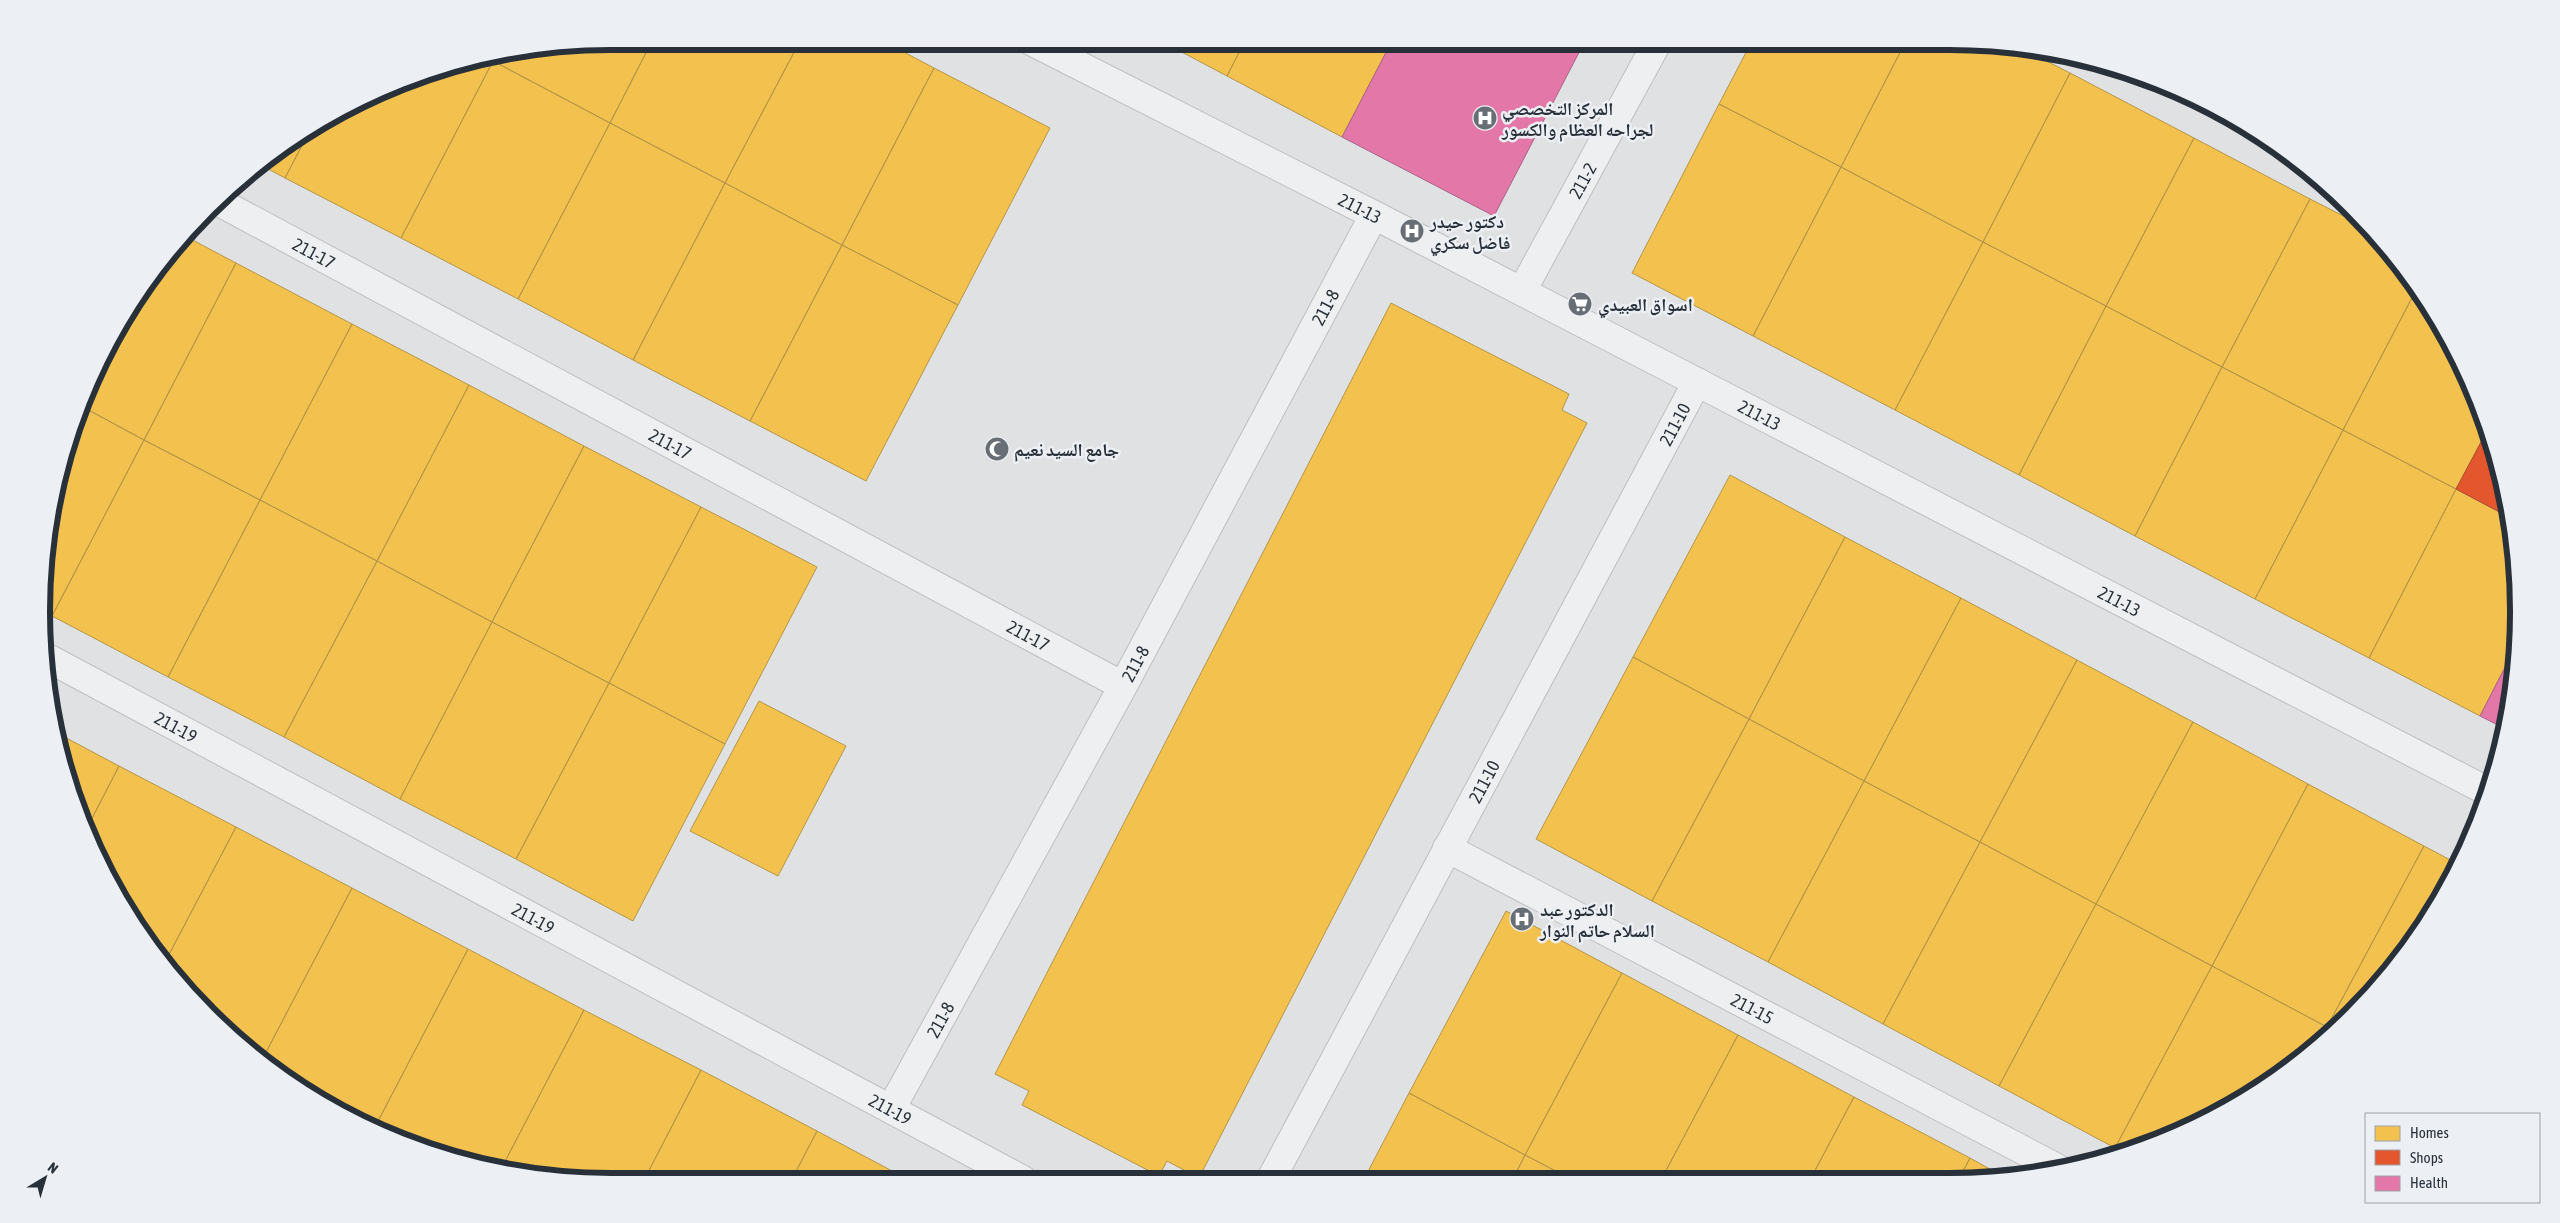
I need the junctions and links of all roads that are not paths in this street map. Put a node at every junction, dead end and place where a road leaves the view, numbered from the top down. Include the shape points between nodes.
1 (1049, 50) edge
2 (1653, 50) edge
3 (224, 205) edge
4 (1374, 215) junction
5 (1522, 291) junction
6 (1697, 382) junction
7 (52, 660) edge
8 (1123, 686) junction
9 (2481, 788) edge
10 (1447, 848) junction
11 (890, 1109) junction
12 (2049, 1164) edge
13 (1010, 1173) edge
14 (1274, 1173) edge

1 - 4 street, 211-13
2 - 5 street, 211-2
3 - 8 street, 211-17
4 - 5 street, 211-13
4 - 8 street, 211-8
5 - 6 street, 211-13
6 - 9 street, 211-13
6 - 10 street, 211-10
7 - 11 street, 211-19
8 - 11 street, 211-8
10 - 12 street, 211-15
10 - 14 street, 211-10
11 - 13 street, 211-19

